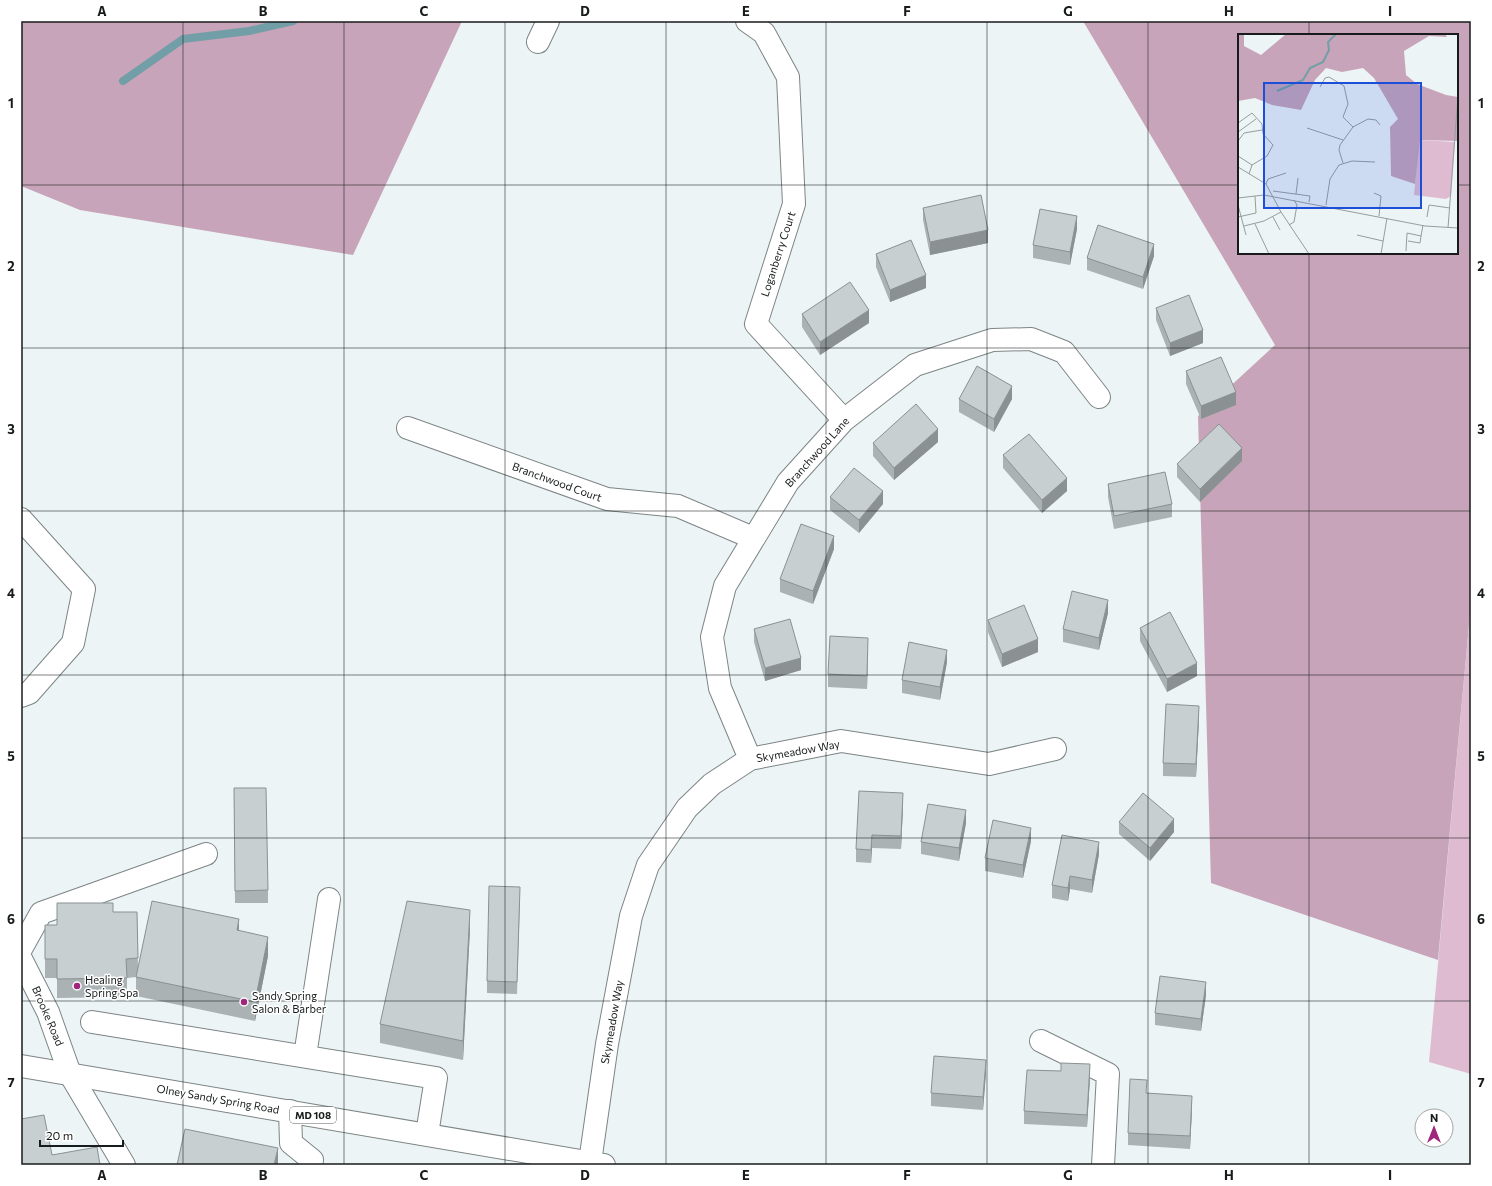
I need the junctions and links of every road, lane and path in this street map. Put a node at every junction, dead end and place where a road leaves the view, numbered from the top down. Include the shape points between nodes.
1 (548, 21) edge
2 (747, 21) edge
3 (538, 42) dead end
4 (1099, 397) dead end
5 (844, 420) junction
6 (408, 428) dead end
7 (21, 519) edge
8 (753, 538) junction
9 (21, 696) edge
10 (1055, 749) dead end
11 (750, 759) junction
12 (206, 854) dead end
13 (329, 899) dead end
14 (21, 948) edge
15 (21, 959) edge
16 (92, 1022) dead end
17 (1041, 1041) dead end
18 (305, 1056) junction
19 (21, 1066) edge
20 (70, 1074) junction
21 (290, 1111) junction
22 (427, 1134) junction
23 (597, 1164) edge
24 (124, 1165) edge
25 (311, 1165) edge
26 (1104, 1165) edge

1 - 3 street
2 - 5 street, Loganberry Court via 764,33 788,77 794,204 756,324
4 - 5 street, Branchwood Lane via 1064,352 1031,338 992,340 915,365
5 - 8 street, Branchwood Lane via 788,482
6 - 8 street, Branchwood Court via 607,499 678,506
7 - 9 street via 84,589 73,643 29,693
8 - 11 street, Branchwood Lane via 725,586 712,637 720,688
10 - 11 street, Skymeadow Way via 989,764 841,741
11 - 23 street, Skymeadow Way via 712,784 687,808 648,865 631,916 607,1044
12 - 14 street via 41,913
13 - 18 street
15 - 20 street, Brooke Road via 48,1012
16 - 18 street
17 - 26 street via 1108,1074
18 - 22 street via 436,1078
19 - 20 street, Olney Sandy Spring Road / MD 108
20 - 21 street, Olney Sandy Spring Road / MD 108
20 - 24 street, Brooke Road
21 - 22 street, Olney Sandy Spring Road / MD 108
21 - 25 street via 292,1143 312,1160
22 - 23 street, Olney Sandy Spring Road / MD 108

